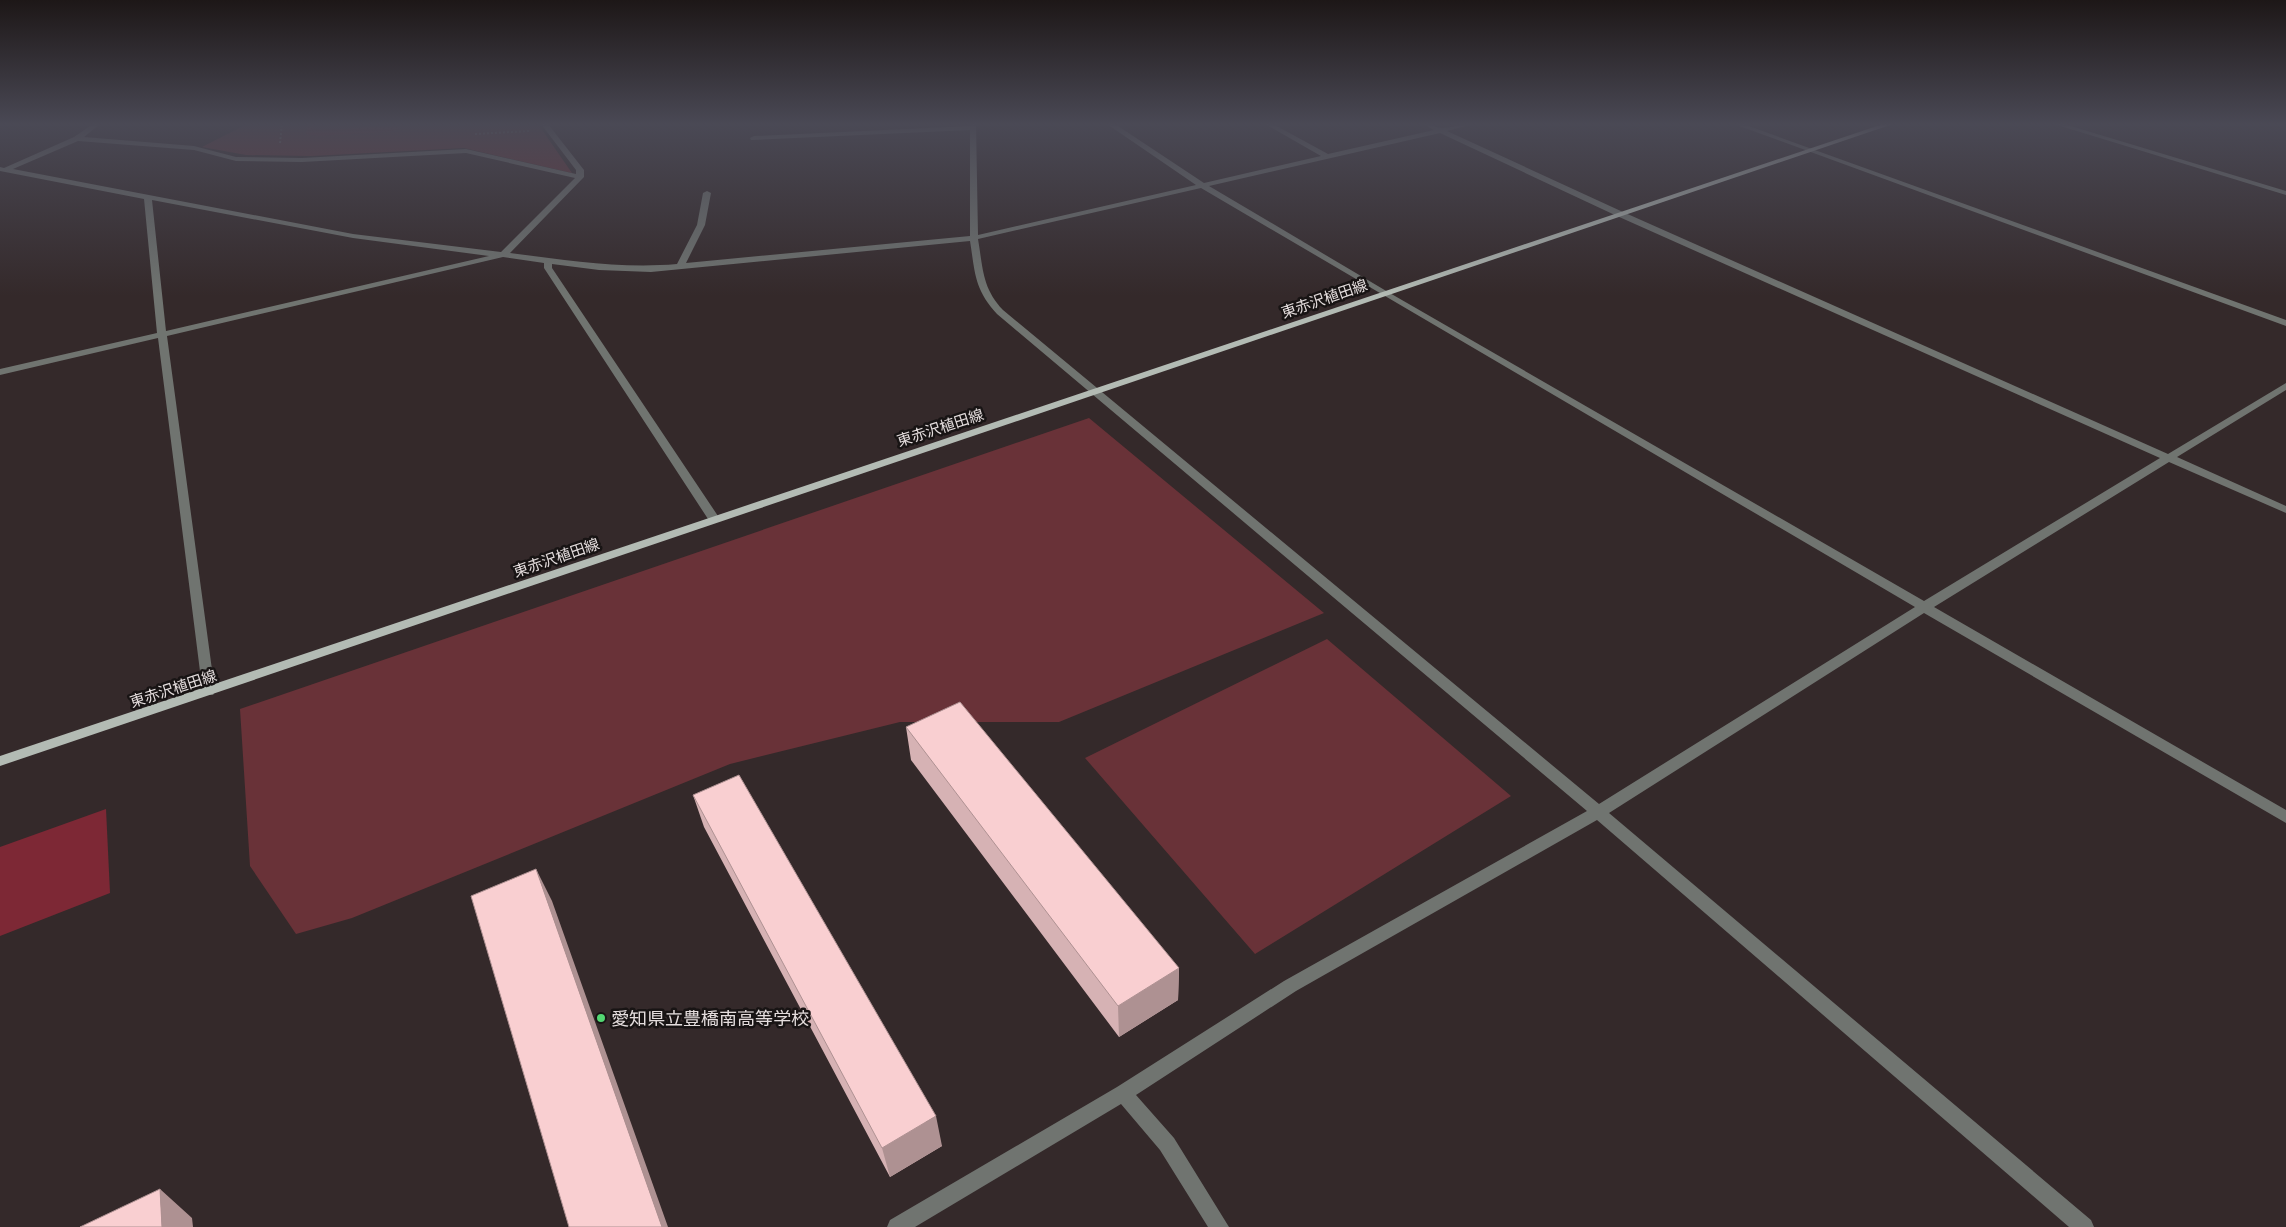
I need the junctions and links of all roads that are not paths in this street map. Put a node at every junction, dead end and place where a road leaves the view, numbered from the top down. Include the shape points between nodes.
1 (64, 181) edge
2 (576, 181) edge
3 (973, 181) edge
4 (1196, 181) edge
5 (1222, 181) edge
6 (1549, 181) edge
7 (1719, 181) edge
8 (1895, 181) edge
9 (2247, 181) edge
10 (1203, 186) junction
11 (707, 193) dead end
12 (2286, 193) edge
13 (148, 198) junction
14 (1620, 214) junction
15 (974, 238) junction
16 (503, 255) junction
17 (548, 261) junction
18 (680, 266) junction
19 (1385, 294) junction
20 (2286, 323) edge
21 (162, 335) junction
22 (0, 372) edge
23 (2286, 386) edge
24 (1094, 392) junction
25 (2170, 458) junction
26 (2286, 510) edge
27 (714, 519) junction
28 (1926, 606) junction
29 (208, 692) junction
30 (0, 761) edge
31 (1598, 812) junction
32 (2286, 817) edge
33 (1123, 1093) junction
34 (897, 1227) edge
35 (1219, 1227) edge
36 (2084, 1227) edge

1 - 13 street
2 - 16 street
3 - 15 street
4 - 10 street
5 - 10 street
6 - 14 street
7 - 14 main road, 東赤沢植田線
8 - 20 street
9 - 12 street
10 - 15 street
10 - 19 street
11 - 18 street via 702,226
13 - 16 street via 353,236
13 - 21 street
14 - 19 main road, 東赤沢植田線
14 - 25 street
15 - 18 street
15 - 24 street via 982,286 988,299
16 - 17 street
16 - 21 street
17 - 18 street via 607,268
17 - 27 street via 548,268
19 - 24 main road, 東赤沢植田線
19 - 28 street
21 - 22 street
21 - 29 street
23 - 25 street
24 - 27 main road, 東赤沢植田線
24 - 31 street
25 - 26 street
25 - 28 street
27 - 29 main road, 東赤沢植田線
28 - 31 street
28 - 32 street
29 - 30 main road, 東赤沢植田線
31 - 33 street via 1290,986
31 - 36 street
33 - 34 street
33 - 35 street via 1167,1144

